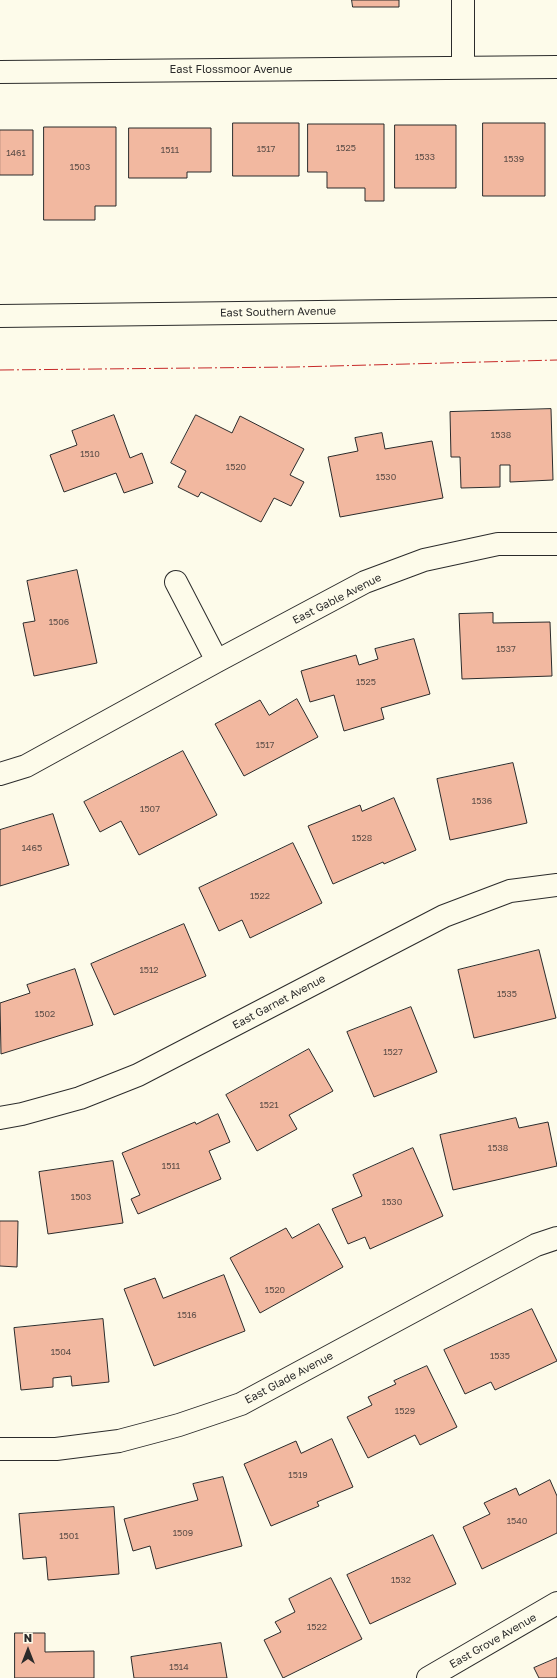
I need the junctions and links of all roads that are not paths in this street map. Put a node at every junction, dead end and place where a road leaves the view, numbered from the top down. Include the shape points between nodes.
1 (463, 0) edge
2 (557, 67) edge
3 (463, 68) junction
4 (0, 72) edge
5 (557, 309) edge
6 (0, 316) edge
7 (557, 544) edge
8 (176, 582) dead end
9 (217, 661) junction
10 (0, 774) edge
11 (557, 885) edge
12 (0, 1118) edge
13 (557, 1238) edge
14 (0, 1449) edge
15 (557, 1603) edge
16 (434, 1677) edge

1 - 3 street
2 - 3 street, East Flossmoor Avenue
3 - 4 street, East Flossmoor Avenue
5 - 6 street, East Southern Avenue
7 - 9 street, East Gable Avenue via 498,544 424,560 365,582
8 - 9 street
9 - 10 street, East Gable Avenue via 26,766
11 - 12 street, East Garnet Avenue via 510,891 444,916 138,1075 80,1098
13 - 14 street, East Glade Avenue via 536,1245 241,1404 179,1425 119,1441 56,1449
15 - 16 street, East Grove Avenue

